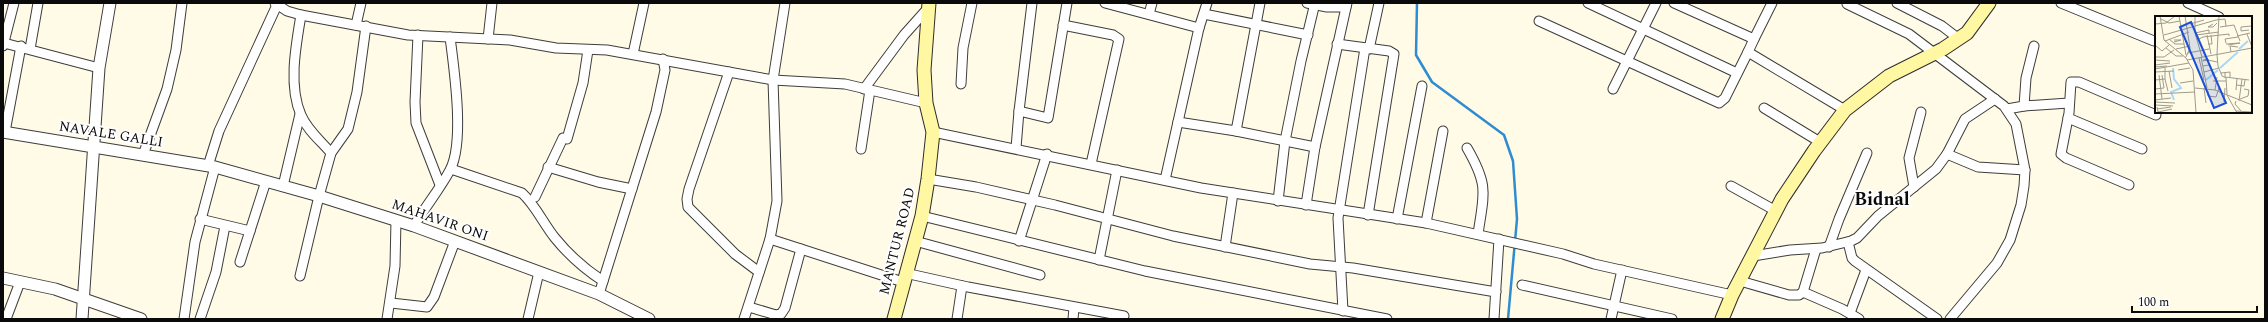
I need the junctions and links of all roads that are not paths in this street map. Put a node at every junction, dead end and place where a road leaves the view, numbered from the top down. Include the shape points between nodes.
1 (14, 3) edge
2 (38, 3) edge
3 (110, 3) edge
4 (182, 3) edge
5 (361, 3) edge
6 (492, 3) edge
7 (644, 3) edge
8 (785, 3) edge
9 (972, 3) edge
10 (1032, 3) edge
11 (1067, 3) edge
12 (1105, 3) edge
13 (1152, 3) edge
14 (1207, 3) edge
15 (1260, 3) edge
16 (1379, 3) edge
17 (1588, 3) edge
18 (1656, 3) edge
19 (1674, 3) edge
20 (1897, 3) edge
21 (1989, 3) edge
22 (2061, 3) edge
23 (2188, 3) edge
24 (276, 4) edge
25 (1313, 4) edge
26 (1769, 4) edge
27 (1846, 4) edge
28 (929, 5) edge
29 (1346, 5) edge
30 (2204, 6) edge
31 (288, 7) edge
32 (1149, 14) junction
33 (1204, 14) junction
34 (301, 15) junction
35 (2218, 16) edge
36 (1539, 21) dead end
37 (356, 25) junction
38 (1063, 25) junction
39 (1257, 25) junction
40 (366, 26) junction
41 (1199, 28) junction
42 (1644, 29) junction
43 (418, 35) junction
44 (1308, 35) junction
45 (450, 37) junction
46 (488, 39) junction
47 (1754, 39) junction
48 (1959, 39) junction
49 (2154, 41) dead end
50 (4, 44) edge
51 (1337, 44) junction
52 (2034, 46) dead end
53 (25, 48) junction
54 (1367, 48) junction
55 (588, 50) junction
56 (1748, 52) junction
57 (1934, 53) junction
58 (633, 54) junction
59 (664, 59) junction
60 (1626, 61) junction
61 (99, 68) junction
62 (729, 72) junction
63 (1737, 73) junction
64 (773, 80) junction
65 (961, 84) dead end
66 (1422, 86) dead end
67 (1614, 89) dead end
68 (867, 90) junction
69 (1995, 99) junction
70 (926, 103) junction
71 (2069, 103) junction
72 (2024, 106) junction
73 (1764, 108) dead end
74 (2007, 109) junction
75 (1845, 110) junction
76 (1019, 111) junction
77 (1921, 112) dead end
78 (300, 114) junction
79 (2156, 115) dead end
80 (2068, 118) junction
81 (1178, 122) junction
82 (1236, 131) junction
83 (1443, 131) dead end
84 (4, 132) edge
85 (933, 132) junction
86 (1285, 141) junction
87 (1820, 142) junction
88 (93, 146) junction
89 (1315, 147) junction
90 (1016, 148) junction
91 (1467, 148) dead end
92 (861, 149) dead end
93 (2142, 149) dead end
94 (331, 153) junction
95 (1868, 153) dead end
96 (1047, 154) junction
97 (1947, 154) junction
98 (143, 155) junction
99 (1091, 164) junction
100 (211, 166) junction
101 (548, 167) junction
102 (451, 169) junction
103 (1117, 170) junction
104 (2025, 170) junction
105 (928, 179) junction
106 (1165, 180) junction
107 (266, 181) junction
108 (440, 185) junction
109 (2129, 185) dead end
110 (283, 186) junction
111 (1731, 186) dead end
112 (1914, 187) junction
113 (632, 188) junction
114 (1233, 193) junction
115 (319, 196) junction
116 (535, 197) dead end
117 (1031, 201) junction
118 (1278, 201) junction
119 (1306, 205) junction
120 (1339, 211) junction
121 (1776, 211) junction
122 (1368, 215) junction
123 (922, 216) junction
124 (200, 219) junction
125 (1107, 219) junction
126 (1397, 219) junction
127 (396, 220) junction
128 (1426, 223) junction
129 (225, 226) junction
130 (414, 226) junction
131 (250, 232) junction
132 (1478, 234) junction
133 (770, 239) junction
134 (1503, 240) junction
135 (455, 241) junction
136 (915, 241) junction
137 (1019, 241) junction
138 (1848, 242) junction
139 (1225, 247) junction
140 (1829, 247) junction
141 (801, 249) junction
142 (1816, 249) junction
143 (1752, 256) junction
144 (1099, 260) junction
145 (240, 262) dead end
146 (1341, 267) junction
147 (1622, 270) junction
148 (1866, 270) junction
149 (540, 272) junction
150 (759, 272) junction
151 (1040, 275) dead end
152 (300, 276) dead end
153 (3, 278) edge
154 (904, 278) junction
155 (1740, 280) junction
156 (603, 281) junction
157 (20, 282) junction
158 (1522, 285) dead end
159 (962, 286) junction
160 (1496, 292) junction
161 (1803, 292) junction
162 (599, 294) junction
163 (1732, 295) junction
164 (85, 299) junction
165 (391, 303) junction
166 (1614, 305) junction
167 (749, 307) junction
168 (1074, 308) junction
169 (1343, 311) junction
170 (1850, 313) junction
171 (1124, 316) dead end
172 (6, 319) edge
173 (82, 319) edge
174 (141, 319) edge
175 (184, 319) edge
176 (200, 319) edge
177 (387, 319) edge
178 (528, 319) edge
179 (649, 319) edge
180 (744, 319) edge
181 (894, 319) edge
182 (956, 319) edge
183 (1073, 319) edge
184 (1387, 319) edge
185 (1494, 319) edge
186 (1611, 319) edge
187 (1672, 319) edge
188 (1722, 319) edge
189 (1859, 319) edge
190 (1937, 319) edge
191 (1950, 319) edge

1 - 50 street
2 - 53 street
3 - 61 street
4 - 98 street via 168,89
5 - 37 street
6 - 46 street
7 - 58 street
8 - 64 street
9 - 65 street via 963,48
10 - 76 street
11 - 38 street
12 - 32 street
13 - 32 street
14 - 33 street
15 - 39 street
16 - 54 street
17 - 42 street
18 - 42 street
19 - 47 street
20 - 48 street via 1942,26
21 - 48 main road via 1967,33
22 - 49 street
23 - 30 street
24 - 31 street
24 - 100 street via 219,132
25 - 29 street via 1327,7
25 - 44 street
26 - 47 street
27 - 57 street via 1897,28
28 - 68 street via 904,35
28 - 70 main road, MANTUR ROAD via 924,70
29 - 51 street
30 - 35 street
31 - 34 street
32 - 41 street
33 - 39 street
33 - 41 street
34 - 37 street
34 - 78 street via 294,62
36 - 60 street
37 - 40 street
38 - 76 street via 1048,118
38 - 99 street via 1113,35 1120,39
39 - 44 street
39 - 82 street
40 - 43 street
40 - 94 street via 357,92 348,129
41 - 81 street
42 - 60 street
42 - 63 street
43 - 45 street
43 - 108 street via 416,123
44 - 86 street
45 - 46 street
45 - 102 street via 458,101 456,147
46 - 55 street
47 - 56 street
48 - 57 main road
50 - 53 street
51 - 54 street
51 - 89 street
52 - 72 street via 2026,78
53 - 61 street
53 - 84 street
54 - 120 street
54 - 122 street via 1392,52 1394,57
55 - 58 street
55 - 101 street via 583,83 565,139
56 - 63 street
56 - 75 street
57 - 69 street
57 - 75 main road via 1890,76
58 - 59 street
59 - 62 street
59 - 113 street via 665,70 656,112
60 - 63 street via 1720,103
60 - 67 street
61 - 88 street
62 - 64 street
62 - 150 street via 689,189 688,207 735,254
64 - 68 street via 845,84
64 - 133 street via 777,201
66 - 126 street
68 - 70 street
68 - 92 street
69 - 74 street
69 - 97 street via 1965,119
70 - 85 main road, MANTUR ROAD
71 - 72 street
71 - 79 street via 2070,84 2076,81
71 - 80 street
72 - 74 street
73 - 87 street
74 - 104 street via 2016,124
75 - 87 main road
76 - 90 street
77 - 112 street via 1909,158
78 - 94 street
78 - 110 street
80 - 93 street
80 - 109 street via 2061,150 2063,156
81 - 82 street
81 - 106 street
82 - 86 street
83 - 128 street
84 - 88 street, NAVALE GALLI
85 - 90 street
85 - 105 main road, MANTUR ROAD
86 - 89 street
86 - 118 street
87 - 121 main road
88 - 98 street, NAVALE GALLI
88 - 164 street
89 - 119 street
90 - 96 street
91 - 132 street via 1478,166 1484,187
94 - 115 street
95 - 140 street
96 - 99 street
96 - 117 street
97 - 104 street via 1978,167
97 - 112 street via 1936,169
98 - 100 street, NAVALE GALLI
99 - 103 street
100 - 107 street, MAHAVIR ONI
100 - 124 street
101 - 113 street via 598,182
101 - 116 street
102 - 108 street
102 - 156 street via 522,194 530,201 555,238
103 - 106 street
103 - 125 street
104 - 191 street via 2021,205 2010,240 1997,263
105 - 117 street via 976,187
105 - 123 main road, MANTUR ROAD
106 - 114 street
107 - 110 street, MAHAVIR ONI
107 - 131 street
108 - 130 street
110 - 115 street, MAHAVIR ONI
111 - 121 street
112 - 138 street via 1878,216 1857,238
113 - 156 street
114 - 118 street
114 - 139 street
115 - 127 street, MAHAVIR ONI
115 - 152 street
117 - 125 street
117 - 137 street
118 - 119 street
119 - 120 street
120 - 122 street
120 - 146 street
121 - 143 main road
122 - 126 street
123 - 136 main road, MANTUR ROAD
123 - 137 street
124 - 129 street
124 - 175 street via 190,266
125 - 139 street
125 - 144 street
126 - 128 street
127 - 130 street, MAHAVIR ONI
127 - 165 street
128 - 132 street
129 - 131 street
129 - 176 street via 216,272
130 - 135 street, MAHAVIR ONI
131 - 145 street
132 - 134 street
133 - 141 street
133 - 150 street
134 - 147 street
134 - 160 street
135 - 149 street, MAHAVIR ONI
135 - 165 street via 434,297 427,307
136 - 151 street
136 - 154 main road, MANTUR ROAD
137 - 144 street
138 - 140 street
138 - 148 street via 1852,258
139 - 146 street via 1310,264
140 - 142 street
141 - 154 street
141 - 167 street via 781,314 776,315
142 - 143 street
142 - 161 street
143 - 155 main road
144 - 169 street via 1145,272
146 - 160 street
146 - 169 street
147 - 163 street
147 - 166 street
148 - 170 street
148 - 190 street
149 - 162 street, MAHAVIR ONI
149 - 178 street
150 - 167 street
153 - 157 street
154 - 159 street
154 - 181 main road, MANTUR ROAD
155 - 161 street via 1795,296
155 - 163 main road
156 - 162 street
157 - 164 street via 55,289
157 - 172 street
158 - 166 street
159 - 168 street
159 - 182 street
160 - 185 street
161 - 170 street
162 - 179 street, MAHAVIR ONI
163 - 188 main road
164 - 173 street
164 - 174 street
165 - 177 street
166 - 186 street
166 - 187 street
167 - 180 street
168 - 171 street
168 - 183 street
169 - 184 street
170 - 189 street

